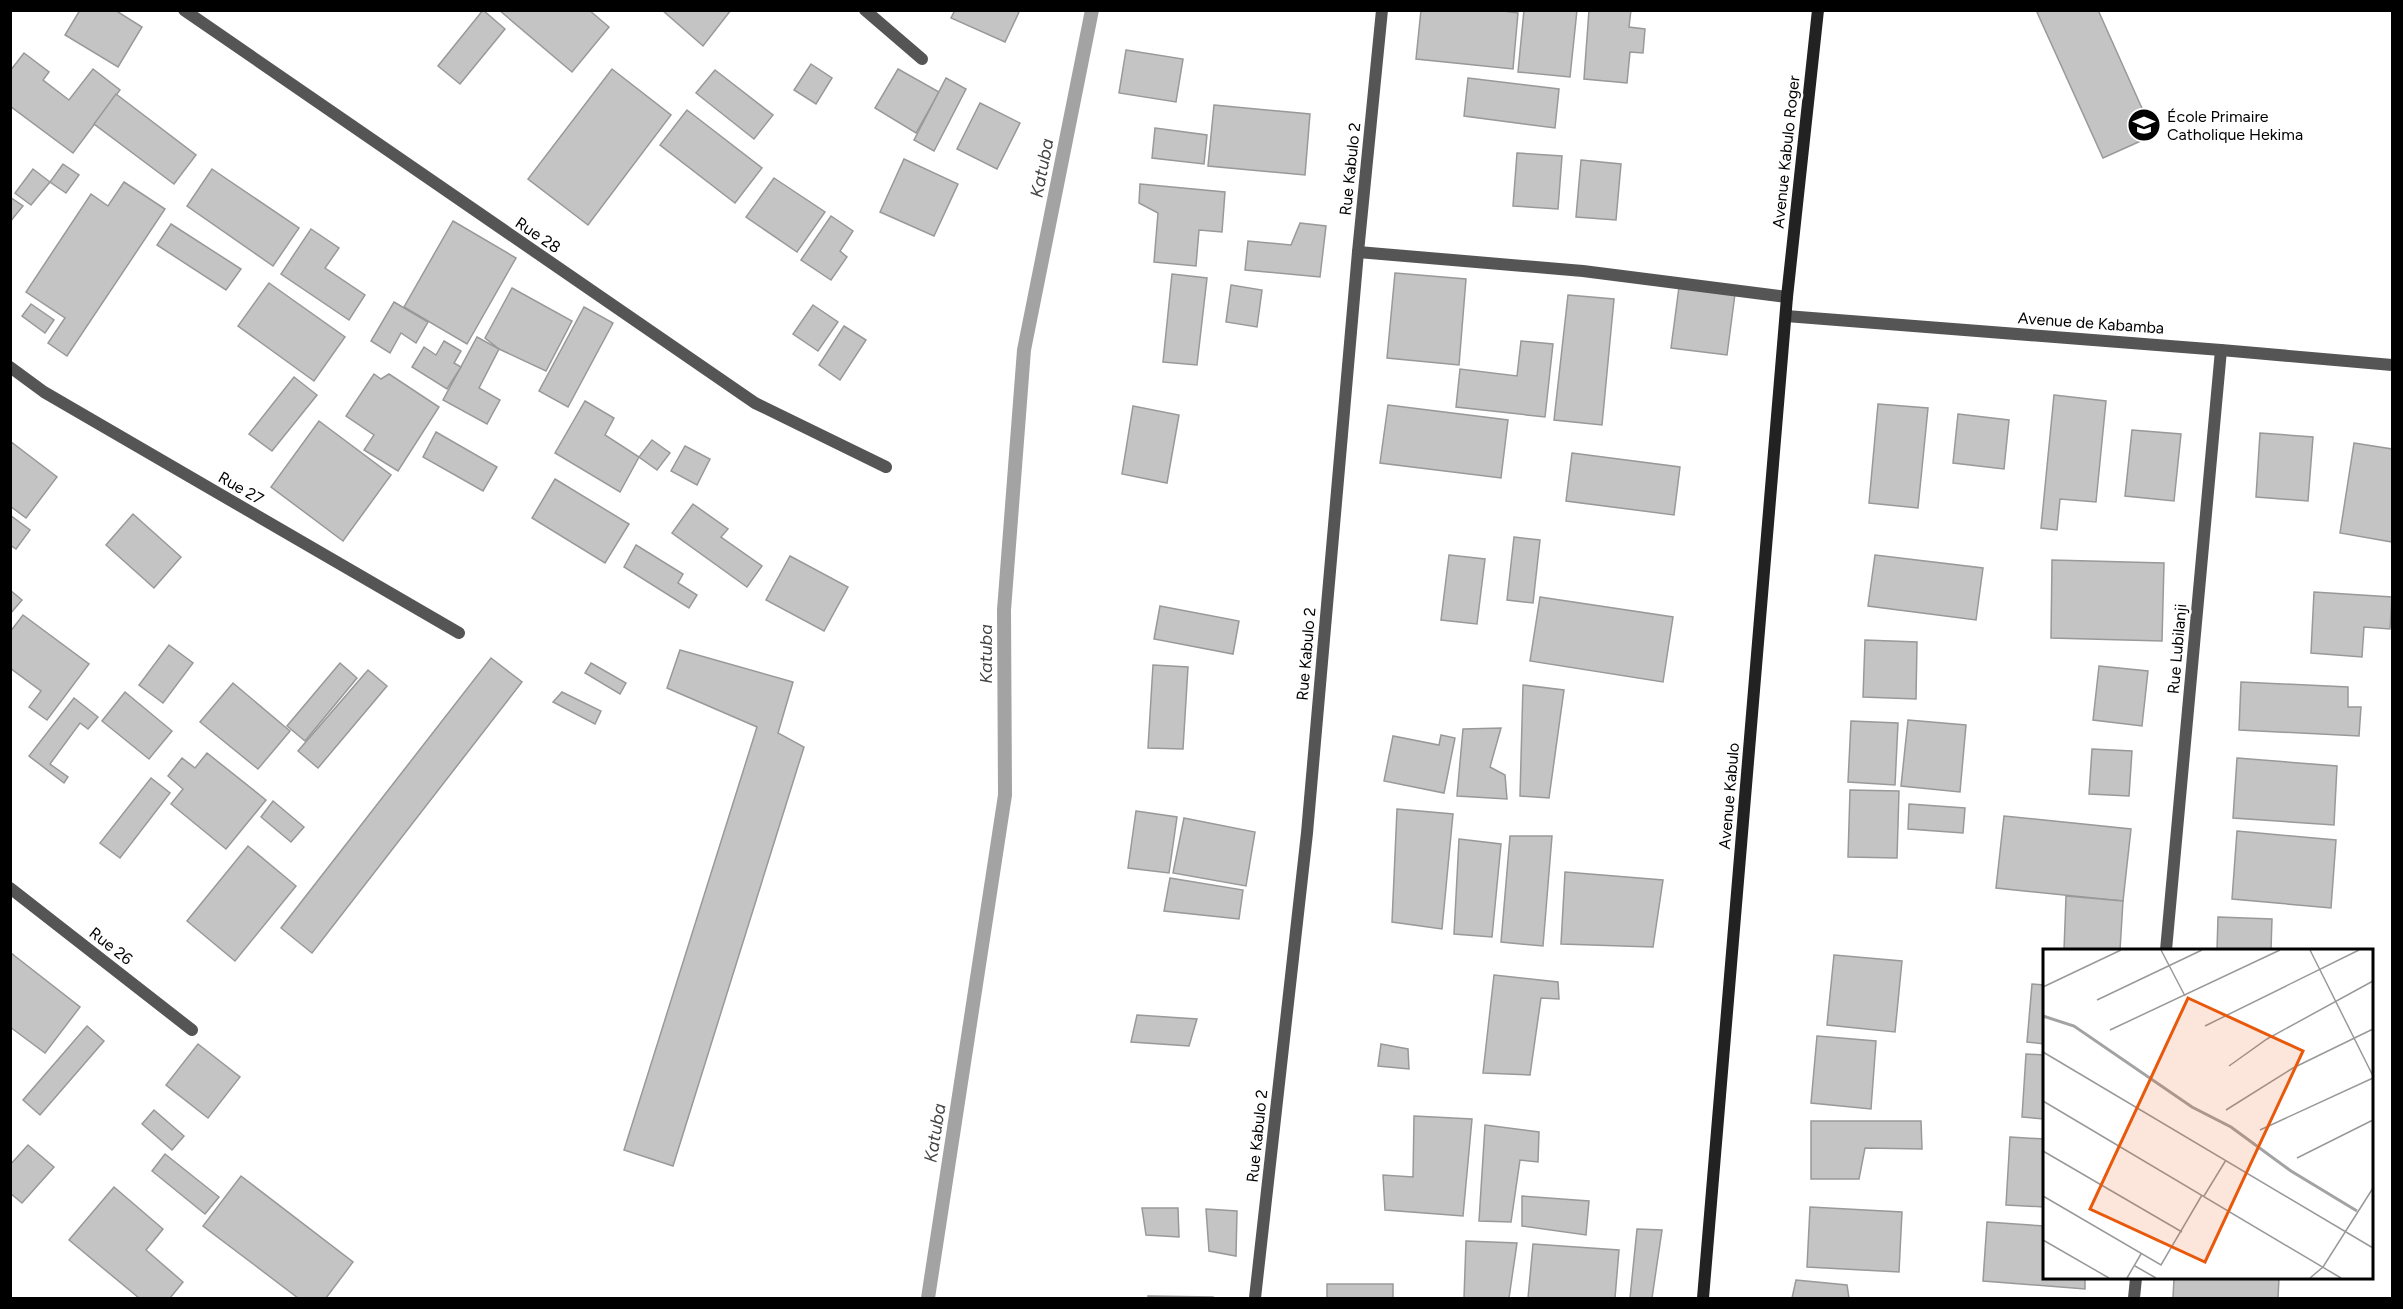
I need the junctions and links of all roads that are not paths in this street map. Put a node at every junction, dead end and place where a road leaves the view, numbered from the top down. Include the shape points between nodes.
1 (184, 10) edge
2 (865, 10) edge
3 (1382, 10) edge
4 (1818, 10) edge
5 (922, 59) dead end
6 (1358, 252) junction
7 (1788, 297) junction
8 (1786, 316) junction
9 (2221, 350) junction
10 (2392, 365) edge
11 (10, 367) edge
12 (886, 467) dead end
13 (459, 633) dead end
14 (10, 888) edge
15 (2166, 949) edge
16 (192, 1030) dead end
17 (2136, 1279) edge
18 (1255, 1299) edge
19 (1703, 1299) edge
20 (2134, 1299) edge

1 - 12 street, Rue 28 via 755,403
2 - 5 street
3 - 6 street, Rue Kabulo 2
4 - 7 street, Avenue Kabulo Roger
6 - 7 street via 1583,272
6 - 18 street, Rue Kabulo 2 via 1307,833
7 - 8 street, Avenue Kabulo
8 - 9 street, Avenue de Kabamba
8 - 19 street, Avenue Kabulo
9 - 10 street, Avenue de Kabamba
9 - 15 street, Rue Lubilanji
11 - 13 street, Rue 27 via 44,393
14 - 16 street, Rue 26
17 - 20 street

